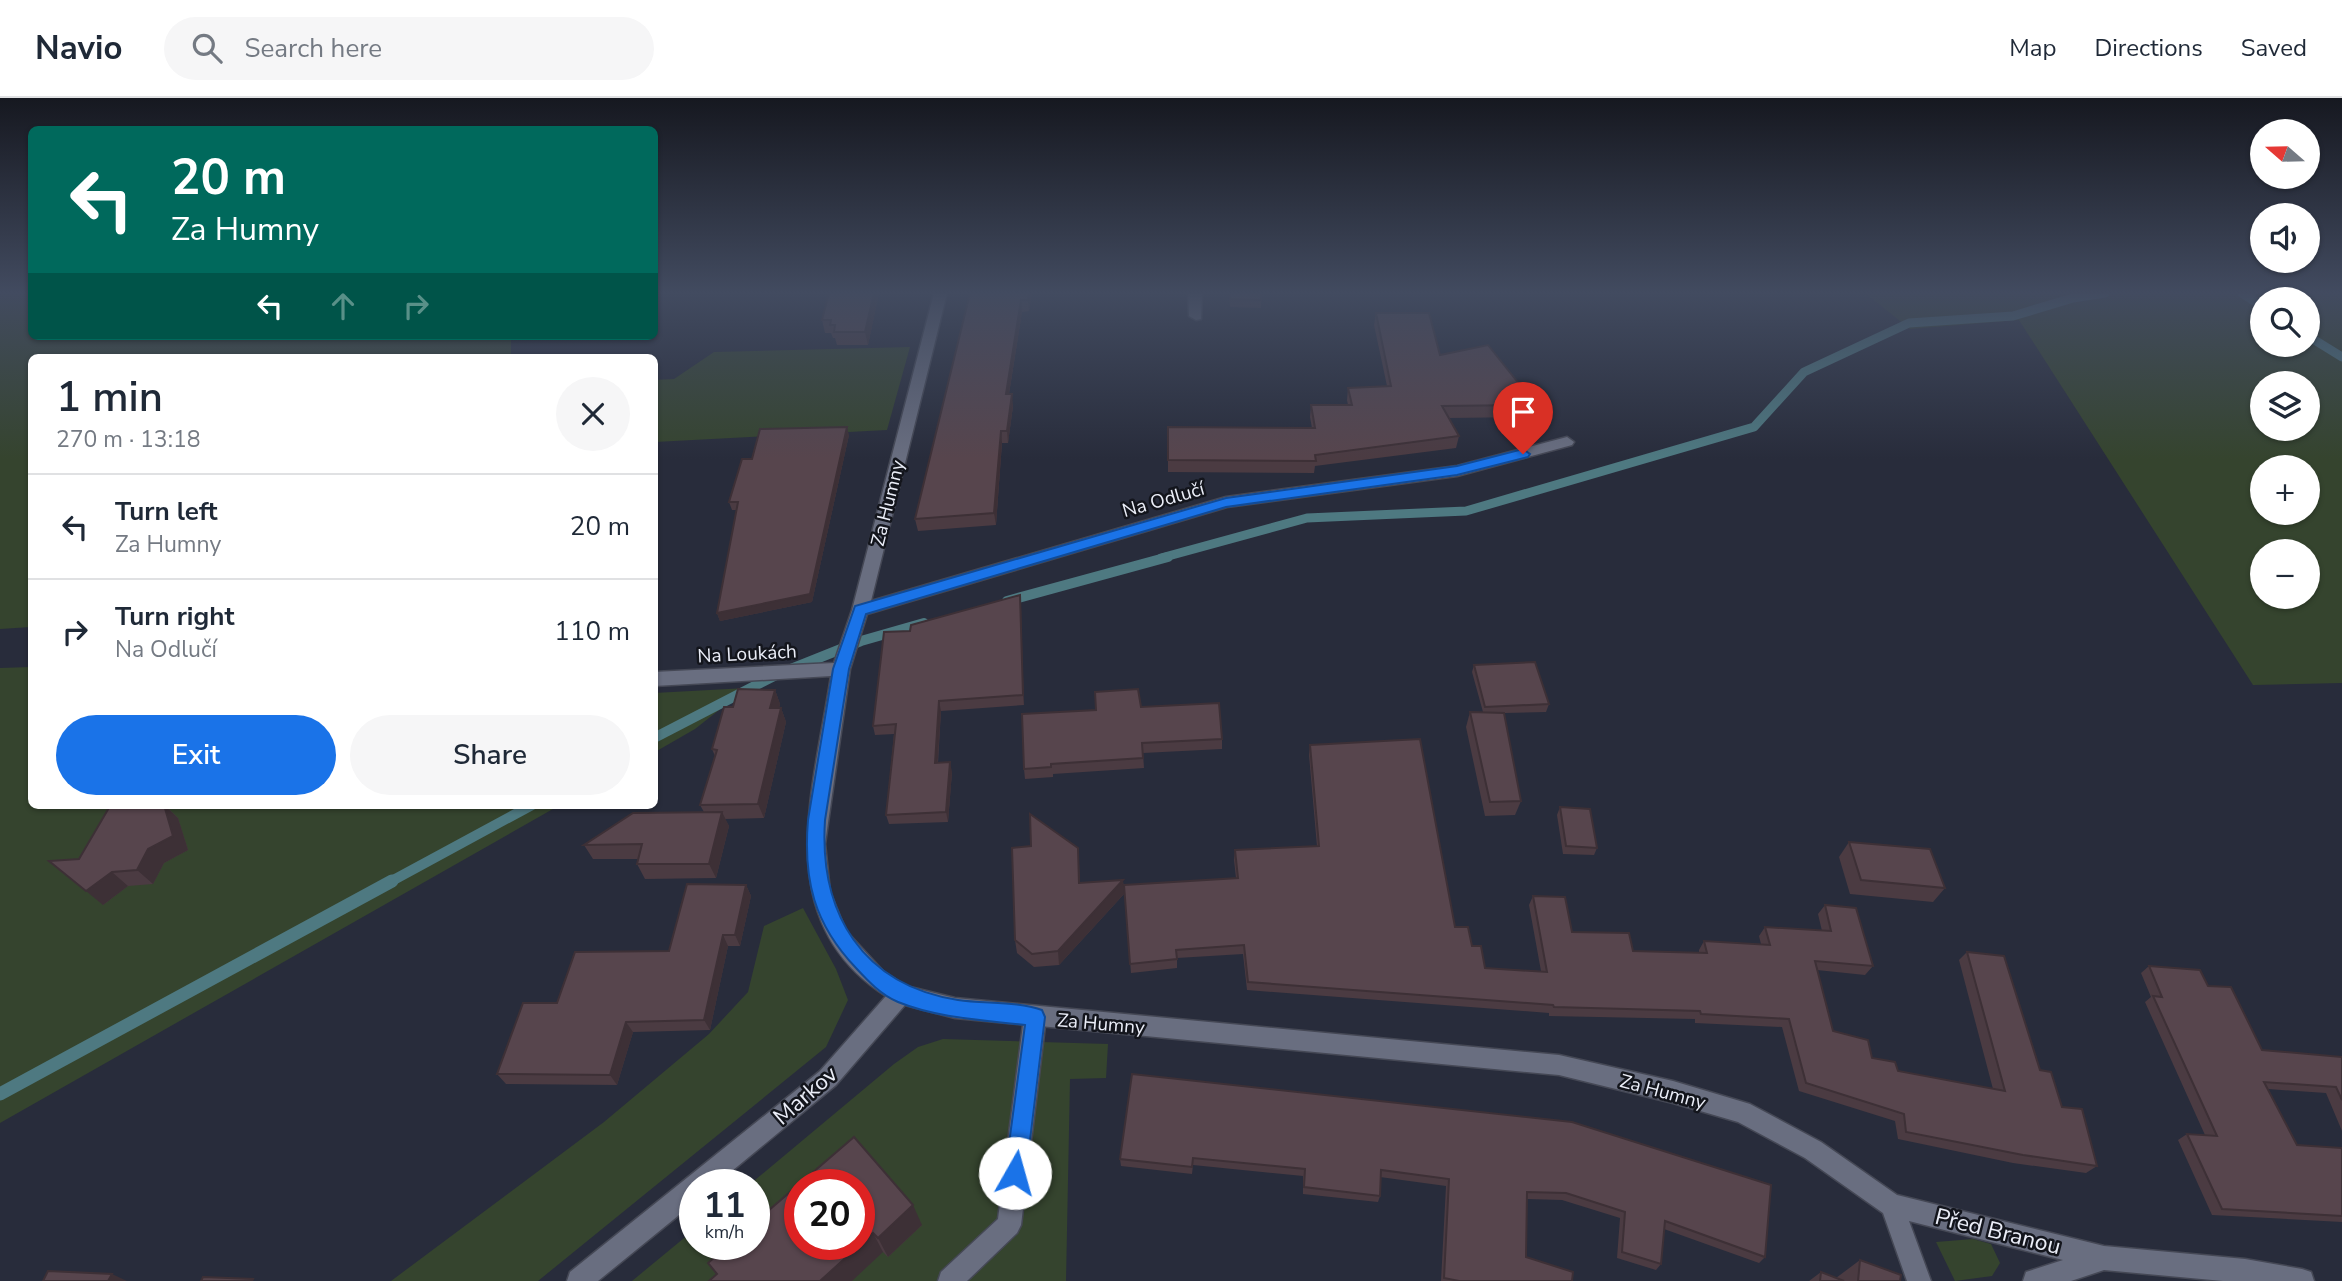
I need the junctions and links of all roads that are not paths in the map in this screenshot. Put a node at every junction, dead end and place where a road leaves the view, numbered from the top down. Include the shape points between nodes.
1 (927, 348) edge
2 (1567, 442) dead end
3 (860, 610) junction
4 (846, 653) junction
5 (658, 679) edge
6 (901, 994) junction
7 (1035, 1017) junction
8 (717, 1169) edge
9 (679, 1200) edge
10 (1892, 1205) junction
11 (2104, 1258) junction
12 (579, 1281) edge
13 (950, 1281) edge
14 (1919, 1281) edge
15 (2035, 1281) edge
16 (2302, 1281) edge

1 - 3 street, Za Humny
2 - 3 street, Na Odlučí via 1457,471 1226,502
3 - 4 street, Za Humny
4 - 5 street, Na Loukách via 794,672
4 - 6 street, Za Humny via 816,820 820,892 838,937 877,979
6 - 7 street, Za Humny via 956,1008
6 - 8 street, Markov via 828,1078
7 - 10 street, Za Humny via 1559,1065 1742,1112 1812,1150
7 - 13 street via 1009,1226
9 - 12 street, Markov
10 - 11 street, Před Branou
10 - 14 street
11 - 15 street, Před Branou
11 - 16 street, Před Branou

